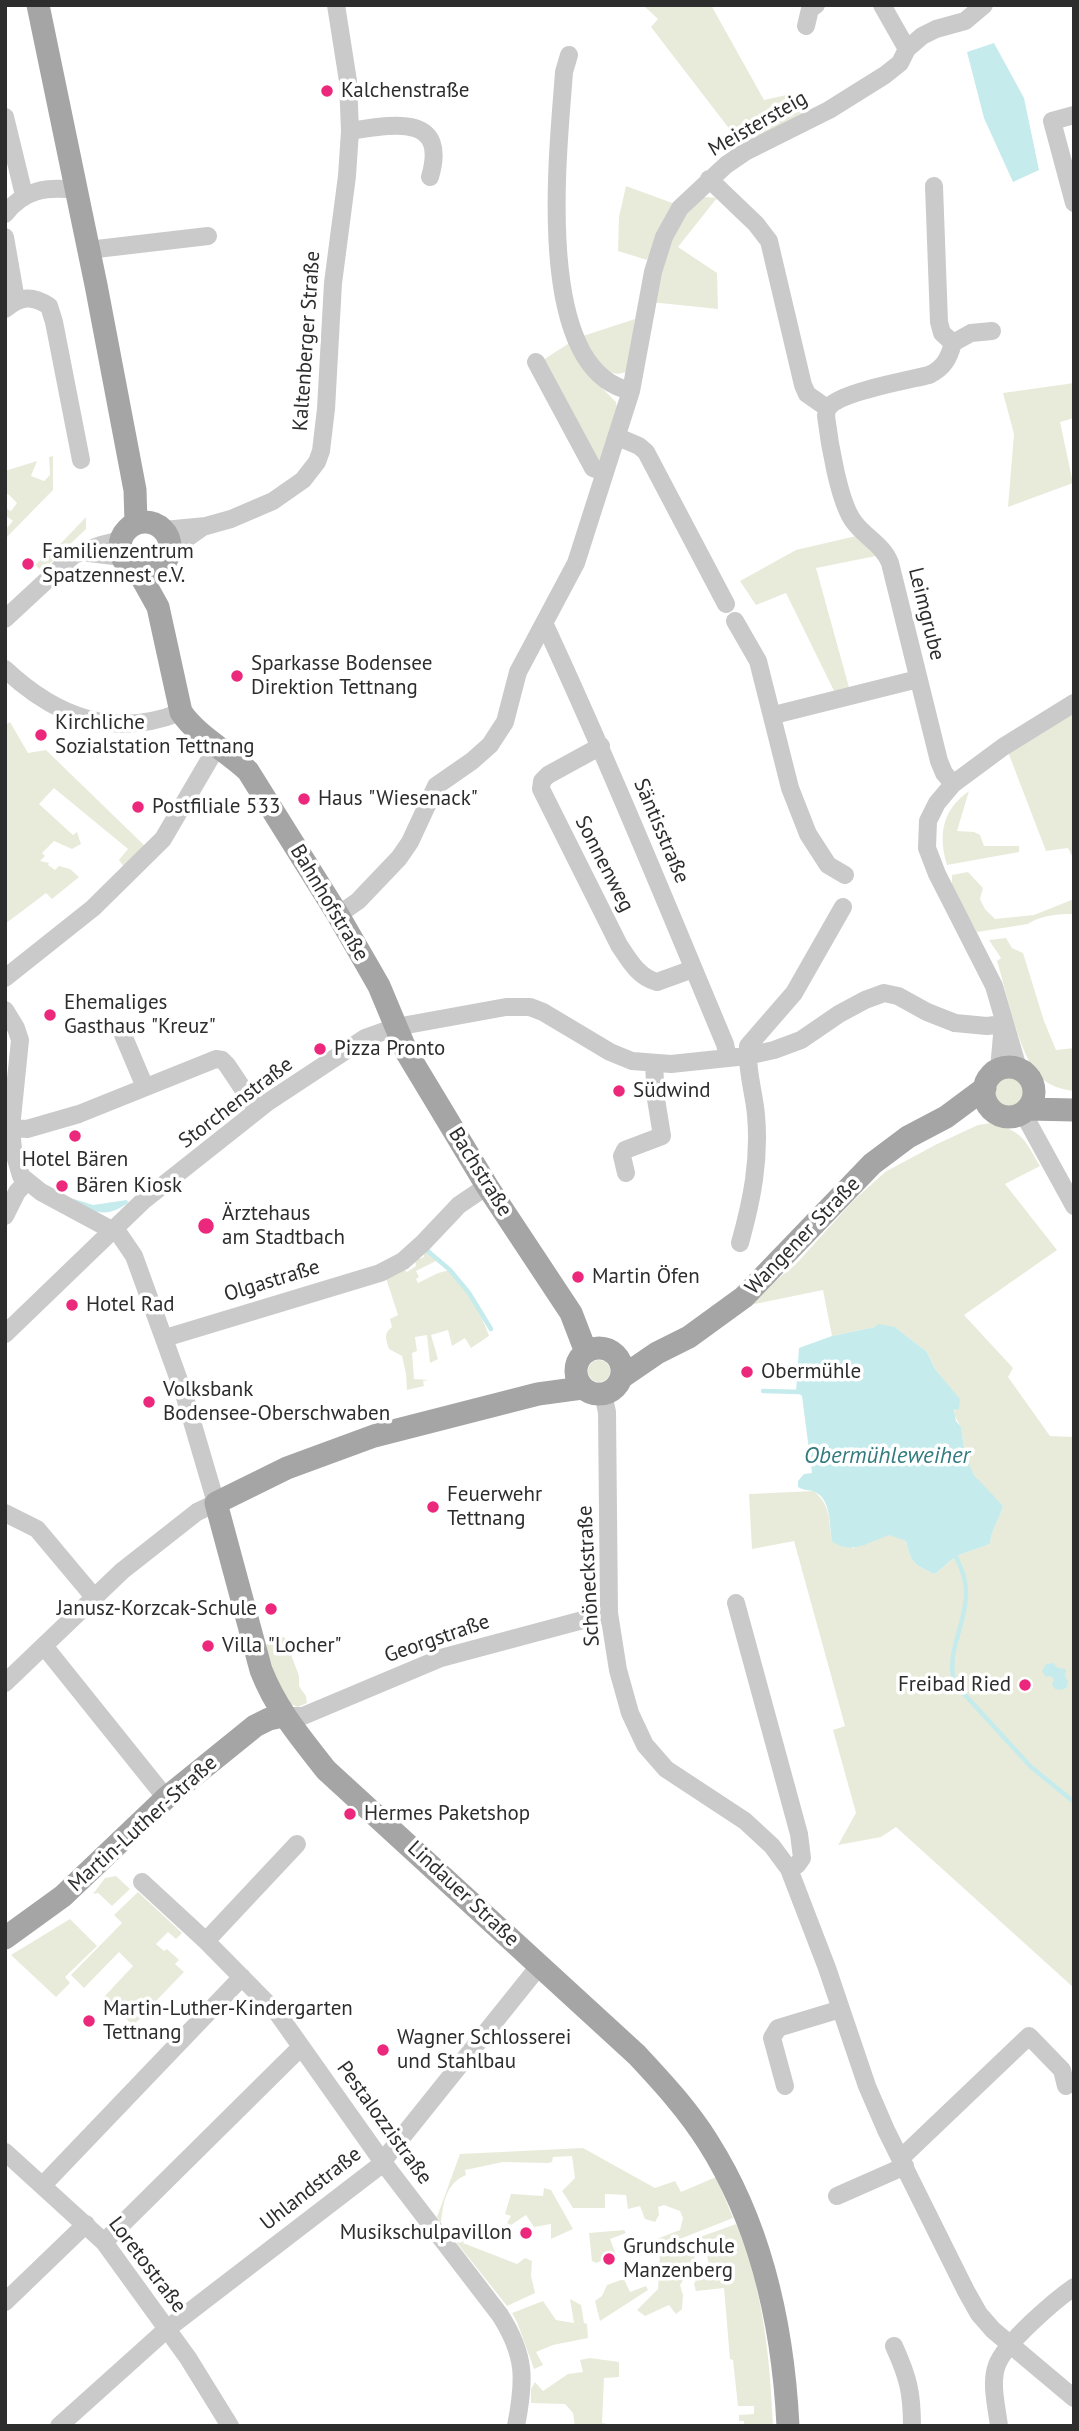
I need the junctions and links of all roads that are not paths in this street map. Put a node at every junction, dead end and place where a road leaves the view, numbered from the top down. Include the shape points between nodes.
1 (38, 5) edge
2 (335, 5) edge
3 (816, 5) edge
4 (882, 5) edge
5 (984, 5) edge
6 (806, 26) dead end
7 (907, 49) junction
8 (569, 55) dead end
9 (1074, 115) edge
10 (5, 117) edge
11 (350, 131) junction
12 (430, 177) dead end
13 (709, 179) junction
14 (934, 186) dead end
15 (76, 190) junction
16 (24, 195) junction
17 (1074, 203) edge
18 (5, 215) edge
19 (208, 236) dead end
20 (5, 237) edge
21 (88, 250) junction
22 (11, 304) edge
23 (992, 331) dead end
24 (953, 343) junction
25 (536, 362) dead end
26 (631, 391) junction
27 (827, 408) junction
28 (618, 437) junction
29 (81, 460) dead end
30 (604, 472) junction
31 (146, 544) junction
32 (726, 604) dead end
33 (5, 619) edge
34 (735, 621) dead end
35 (545, 625) junction
36 (5, 669) edge
37 (918, 679) junction
38 (1074, 703) edge
39 (181, 712) junction
40 (774, 715) junction
41 (218, 745) junction
42 (601, 746) junction
43 (953, 784) junction
44 (845, 875) dead end
45 (843, 907) dead end
46 (338, 915) junction
47 (693, 969) junction
48 (5, 978) edge
49 (5, 1010) edge
50 (1003, 1024) junction
51 (396, 1027) junction
52 (123, 1035) dead end
53 (747, 1056) junction
54 (728, 1058) junction
55 (654, 1064) junction
56 (1008, 1068) junction
57 (145, 1087) junction
58 (985, 1088) junction
59 (1028, 1103) junction
60 (1071, 1108) edge
61 (257, 1110) junction
62 (993, 1110) junction
63 (946, 1117) junction
64 (11, 1128) junction
65 (1038, 1141) junction
66 (11, 1163) edge
67 (626, 1173) dead end
68 (26, 1182) junction
69 (487, 1186) junction
70 (1074, 1206) edge
71 (5, 1216) edge
72 (111, 1229) junction
73 (740, 1243) dead end
74 (5, 1334) edge
75 (165, 1338) junction
76 (657, 1353) junction
77 (594, 1368) junction
78 (216, 1503) junction
79 (5, 1513) edge
80 (94, 1597) junction
81 (736, 1603) dead end
82 (609, 1613) junction
83 (44, 1646) junction
84 (5, 1683) edge
85 (283, 1716) junction
86 (166, 1798) junction
87 (799, 1833) junction
88 (297, 1844) dead end
89 (772, 1846) junction
90 (789, 1869) junction
91 (142, 1882) dead end
92 (5, 1937) edge
93 (206, 1941) junction
94 (540, 1965) junction
95 (242, 1977) junction
96 (841, 2008) junction
97 (302, 2048) junction
98 (785, 2085) dead end
99 (1066, 2086) dead end
100 (5, 2151) edge
101 (382, 2161) junction
102 (903, 2162) junction
103 (43, 2185) junction
104 (837, 2196) dead end
105 (86, 2224) junction
106 (104, 2242) junction
107 (1074, 2287) edge
108 (5, 2302) edge
109 (167, 2329) junction
110 (1012, 2345) junction
111 (894, 2346) dead end
112 (1074, 2398) edge
113 (60, 2426) edge
114 (230, 2426) edge
115 (516, 2426) edge
116 (788, 2426) edge
117 (912, 2426) edge
118 (999, 2426) edge

1 - 15 main road
2 - 11 street, Kaltenberger Straße via 348,81
3 - 6 street via 810,9
4 - 7 street
5 - 7 street, Meistersteig via 965,21 936,29
7 - 13 street, Meistersteig via 900,63 885,75 829,110 745,152
8 - 26 street via 557,188 563,295 575,336 587,357 609,384
9 - 17 street via 1052,121
10 - 16 street
11 - 12 street via 392,125 424,131 434,151
11 - 31 street, Kaltenberger Straße via 333,283 324,438 317,463 303,480 273,501
13 - 26 street, Meistersteig via 680,208 664,237
13 - 27 street via 769,241 803,385 807,394
14 - 24 street via 939,322 942,333
15 - 16 street
15 - 21 main road
16 - 18 street
19 - 21 street
20 - 22 street
21 - 31 main road
22 - 29 street via 34,298 49,306
23 - 24 street via 971,333
24 - 27 street via 940,370 848,396
25 - 30 street via 593,468
26 - 28 street, Meistersteig
27 - 37 street, Leimgrube via 844,503 851,519 890,563
28 - 30 street, Meistersteig
28 - 32 street via 646,452
30 - 35 street, Meistersteig via 576,563
31 - 33 street, Kaltenberger Straße via 101,545 74,555
31 - 39 main road
34 - 40 street via 758,660
35 - 42 street, Säntisstraße
35 - 46 street, Meistersteig via 518,672 499,733 472,761 436,786 399,858
36 - 39 street via 49,704 100,722 132,723
37 - 40 street
37 - 43 street, Leimgrube via 939,761
38 - 43 street
39 - 41 main road, Bahnhofstraße
40 - 44 street via 790,788 808,834 828,865
41 - 46 main road, Bahnhofstraße via 248,771
41 - 48 street via 163,839 93,908
42 - 47 street, Säntisstraße
42 - 47 street, Sonnenweg via 548,775 541,789 632,965 657,982
43 - 50 street via 929,817 927,848 994,986
45 - 53 street via 794,993 748,1046
46 - 51 main road, Bahnhofstraße via 379,986
47 - 54 street, Säntisstraße
49 - 64 street via 20,1047
50 - 53 street, Storchenstraße via 955,1023 884,993 839,1014 801,1040
50 - 56 street
51 - 55 street, Storchenstraße via 506,1007 530,1007 610,1052
51 - 61 street, Storchenstraße via 365,1038
51 - 69 main road, Bachstraße
52 - 57 street
53 - 54 street, Storchenstraße
53 - 73 street via 758,1144 753,1194
54 - 55 street, Storchenstraße
55 - 67 street via 662,1136 625,1150
56 - 58 main road via 989,1077
56 - 59 main road via 1030,1077
57 - 61 street via 222,1060
57 - 64 street via 79,1114 27,1129
58 - 62 main road
58 - 63 main road, Wangener Straße
59 - 60 main road
59 - 62 main road via 1005,1116
59 - 65 street
60 - 65 street via 1046,1117
61 - 72 street, Storchenstraße
62 - 63 main road, Wangener Straße
63 - 76 main road, Wangener Straße via 872,1164 744,1297 689,1337
64 - 66 street
65 - 70 street
66 - 68 street
68 - 71 street
68 - 72 street
69 - 75 street, Olgastraße via 459,1205 403,1261 380,1273
69 - 77 main road, Bachstraße via 572,1313 589,1326
72 - 74 street, Storchenstraße
72 - 75 street, Lindauer Straße via 134,1256
75 - 78 street, Lindauer Straße
76 - 77 main road, Wangener Straße
76 - 77 main road, Wangener Straße via 622,1377 615,1388
77 - 78 main road via 538,1394 340,1447
77 - 82 street, Schöneckstraße via 607,1412
78 - 80 street via 197,1512
78 - 85 main road, Lindauer Straße via 257,1658
79 - 80 street via 37,1529
80 - 83 street
81 - 87 street
82 - 85 street, Georgstraße via 441,1658 303,1716
82 - 89 street, Schöneckstraße via 622,1690 645,1745 666,1769 745,1821
83 - 84 street
83 - 86 street
85 - 86 main road, Martin-Luther-Straße via 255,1726
85 - 94 main road, Lindauer Straße via 326,1770
86 - 92 main road, Martin-Luther-Straße via 63,1896
87 - 89 street
87 - 90 street via 802,1857
88 - 93 street
89 - 90 street, Schöneckstraße
90 - 96 street, Schöneckstraße
91 - 93 street, Pestalozzistraße
93 - 95 street, Pestalozzistraße
94 - 101 street, Uhlandstraße
94 - 116 main road, Lindauer Straße via 664,2084 726,2174 758,2247 773,2300
95 - 97 street, Pestalozzistraße via 278,2014
95 - 103 street
96 - 98 street via 778,2028 772,2038
96 - 102 street, Schöneckstraße via 867,2086
97 - 101 street, Pestalozzistraße
97 - 106 street
99 - 102 street via 1062,2070 1030,2036
100 - 103 street, Loretostraße
101 - 109 street, Uhlandstraße
101 - 115 street, Pestalozzistraße via 512,2334 523,2379
102 - 104 street
102 - 110 street, Schöneckstraße via 979,2314
103 - 105 street, Loretostraße
105 - 106 street, Loretostraße
105 - 108 street
106 - 109 street, Loretostraße
107 - 110 street via 1036,2317
109 - 113 street, Uhlandstraße
109 - 114 street, Loretostraße
110 - 112 street, Schöneckstraße
110 - 118 street via 997,2365 994,2381
111 - 117 street via 908,2376

